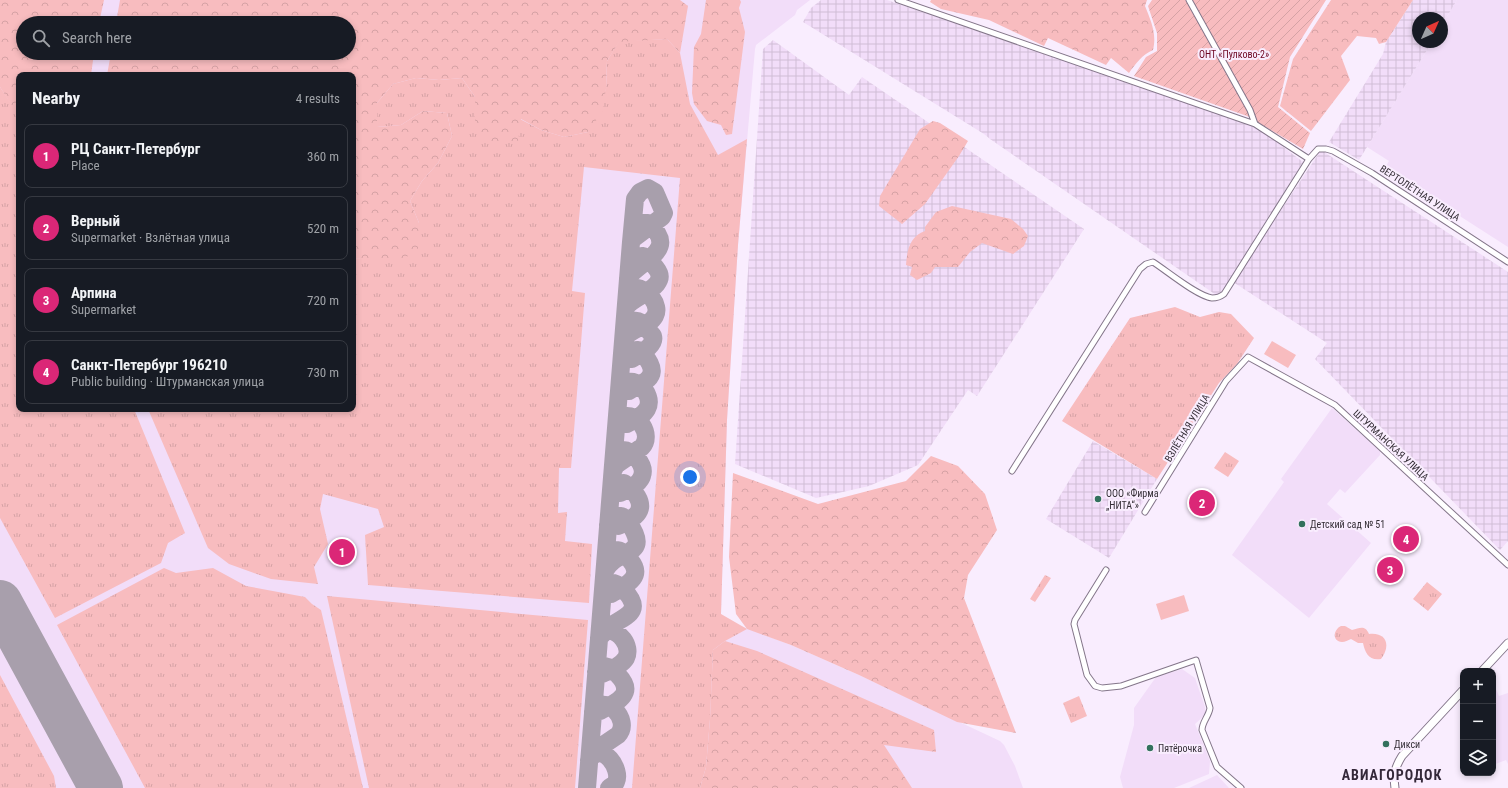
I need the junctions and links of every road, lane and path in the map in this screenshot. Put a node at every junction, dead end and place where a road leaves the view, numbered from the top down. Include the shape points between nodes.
1 (898, 0) edge
2 (1189, 0) edge
3 (1255, 124) junction
4 (1309, 159) junction
5 (1508, 262) edge
6 (1248, 357) joint
7 (1012, 471) dead end
8 (1145, 512) dead end
9 (1508, 565) edge
10 (1106, 570) dead end
11 (1508, 643) edge
12 (1485, 668) edge
13 (1460, 693) edge
14 (1240, 788) edge
15 (1395, 788) edge

1 - 3 street
2 - 3 street via 1250,110
3 - 4 street
4 - 5 street, ВЕРТОЛЁТНАЯ УЛИЦА via 1318,149 1333,151 1372,173
4 - 7 street via 1224,294 1219,298 1201,294 1153,262 1140,269
6 - 8 street, ВЗЛЁТНАЯ УЛИЦА via 1226,381
6 - 9 street, ШТУРМАНСКАЯ УЛИЦА via 1335,405
10 - 14 street via 1074,624 1087,675 1095,686 1121,686 1196,660 1210,708 1202,730 1217,767
11 - 12 street
13 - 15 street via 1402,756 1394,772

